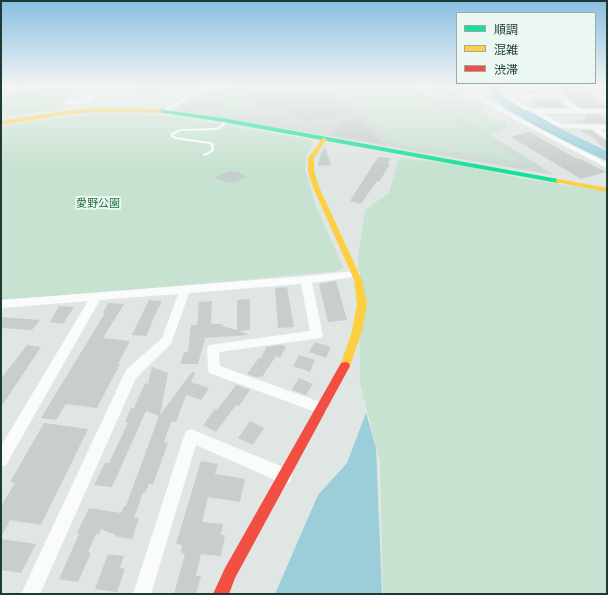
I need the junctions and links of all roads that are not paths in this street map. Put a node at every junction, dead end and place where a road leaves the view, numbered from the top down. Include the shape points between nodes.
1 (63, 113) joint
2 (67, 113) edge
3 (175, 113) edge
4 (508, 113) joint
5 (511, 113) edge
6 (537, 113) edge
7 (226, 121) junction
8 (1, 122) edge
9 (593, 126) junction
10 (607, 126) edge
11 (607, 138) edge
12 (324, 139) junction
13 (204, 155) dead end
14 (607, 166) edge
15 (607, 190) edge
16 (355, 274) junction
17 (306, 280) junction
18 (185, 289) junction
19 (96, 297) junction
20 (1, 304) edge
21 (321, 408) junction
22 (7, 438) edge
23 (1, 460) edge
24 (284, 476) junction
25 (30, 594) edge
26 (142, 594) edge
27 (221, 594) edge

1 - 2 street
1 - 8 street
3 - 7 street
4 - 5 street
4 - 14 street
6 - 9 street via 560,126
7 - 12 street
7 - 13 lane via 216,129 185,129 173,133 172,136 175,138 213,145 213,150
9 - 10 street
9 - 11 street
12 - 15 street
12 - 16 street via 312,158 311,171
16 - 17 street
16 - 21 street via 362,304 357,331 348,361
17 - 18 street
17 - 21 street via 317,335 213,348 214,369
18 - 19 street
18 - 25 street via 166,341 131,374
19 - 20 street
19 - 22 street
21 - 24 street
22 - 23 street
24 - 26 street via 191,436
24 - 27 street via 230,572

